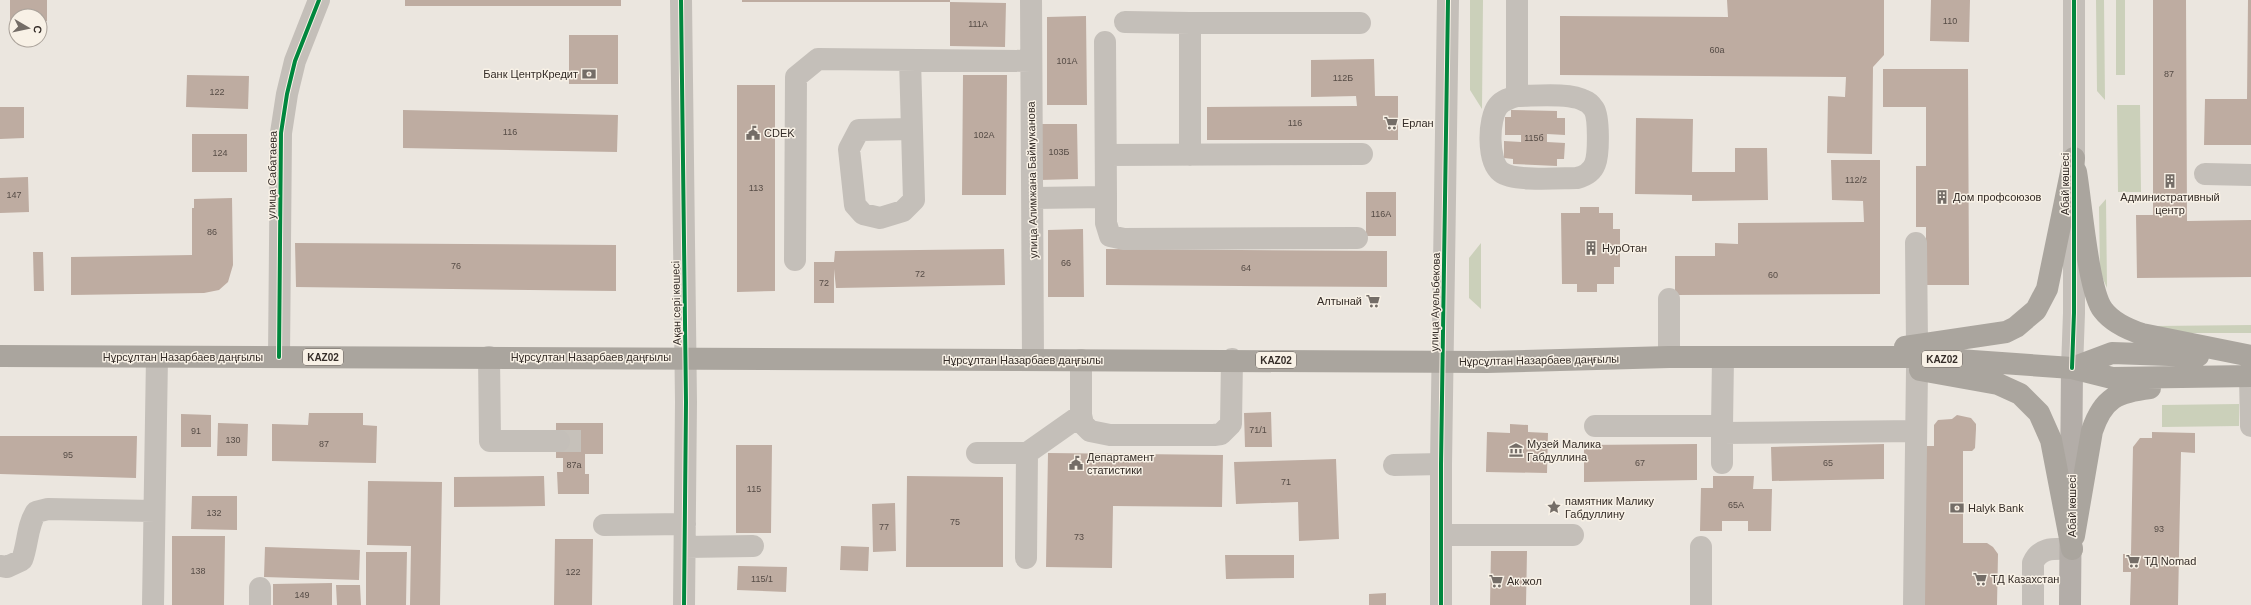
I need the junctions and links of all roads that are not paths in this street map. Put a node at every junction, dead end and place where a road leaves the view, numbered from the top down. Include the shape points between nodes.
1 (319, 0) edge
2 (681, 0) edge
3 (1031, 0) edge
4 (1448, 0) edge
5 (1517, 0) edge
6 (2074, 0) edge
7 (1125, 22) dead end
8 (1190, 23) junction
9 (1360, 23) dead end
10 (1105, 42) dead end
11 (910, 60) junction
12 (1030, 61) junction
13 (1517, 96) junction
14 (912, 129) dead end
15 (1362, 154) dead end
16 (1106, 155) junction
17 (1190, 155) junction
18 (2074, 158) junction
19 (2205, 174) dead end
20 (2251, 175) edge
21 (1106, 197) junction
22 (1033, 198) junction
23 (1357, 238) dead end
24 (1916, 243) dead end
25 (795, 260) dead end
26 (1669, 299) dead end
27 (1917, 345) junction
28 (0, 356) edge
29 (1838, 356) junction
30 (157, 357) junction
31 (279, 357) junction
32 (489, 357) junction
33 (1669, 357) junction
34 (1723, 357) junction
35 (685, 358) junction
36 (1232, 359) junction
37 (1033, 360) junction
38 (1081, 360) junction
39 (1443, 361) junction
40 (2251, 366) edge
41 (2072, 368) junction
42 (1917, 369) junction
43 (1081, 415) junction
44 (1595, 426) dead end
45 (2251, 426) edge
46 (1723, 429) junction
47 (1916, 431) junction
48 (559, 441) tunnel mouth
49 (977, 452) dead end
50 (1027, 453) junction
51 (1722, 463) dead end
52 (1441, 464) junction
53 (1394, 465) dead end
54 (154, 511) junction
55 (685, 524) junction
56 (604, 525) dead end
57 (1441, 535) junction
58 (1573, 535) dead end
59 (753, 546) dead end
60 (685, 547) junction
61 (1701, 547) dead end
62 (2072, 549) junction
63 (1026, 558) dead end
64 (0, 566) edge
65 (153, 605) edge
66 (684, 605) edge
67 (1441, 605) edge
68 (1701, 605) edge
69 (1914, 605) edge
70 (2033, 605) edge
71 (2070, 605) edge

1 - 31 street, улица Сабатаева via 295,61 281,134
2 - 35 street, Ақан сері көшесі
3 - 12 street, улица Алимжана Баймуканова
4 - 39 street, улица Ауельбекова
5 - 13 street
6 - 18 street, Абай көшесі
7 - 8 street
8 - 9 street
8 - 17 street
10 - 16 street
11 - 12 street
11 - 14 street
11 - 25 street via 818,59 796,76
12 - 22 street, улица Алимжана Баймуканова
13 - 13 street via 1580,98 1594,108 1597,118 1597,156 1591,171 1577,178 1511,177 1501,172 1492,161 1492,124 1498,106
15 - 17 street
16 - 17 street
16 - 21 street
18 - 27 highway via 2047,289 2036,310 2006,332
18 - 40 highway via 2094,290 2102,310 2120,324 2142,334
18 - 41 street, Абай көшесі
19 - 20 street
21 - 22 street
21 - 23 street via 1107,230 1110,236 1117,238
22 - 37 street, улица Алимжана Баймуканова
24 - 27 street
26 - 33 street
27 - 29 highway
28 - 30 highway, Нұрсұлтан Назарбаев даңғылы / KАZ02
29 - 34 highway, Нұрсұлтан Назарбаев даңғылы / KАZ02
29 - 41 highway, Нұрсұлтан Назарбаев даңғылы / KАZ02 via 1916,357
29 - 42 highway
30 - 31 highway, Нұрсұлтан Назарбаев даңғылы / KАZ02
30 - 54 street
31 - 32 highway, Нұрсұлтан Назарбаев даңғылы / KАZ02
32 - 35 highway, Нұрсұлтан Назарбаев даңғылы / KАZ02
32 - 48 street via 490,441
33 - 34 highway, Нұрсұлтан Назарбаев даңғылы / KАZ02
33 - 39 highway, Нұрсұлтан Назарбаев даңғылы / KАZ02
34 - 46 street
35 - 37 highway, Нұрсұлтан Назарбаев даңғылы / KАZ02
35 - 55 street, Ақан сері көшесі
36 - 38 highway, Нұрсұлтан Назарбаев даңғылы / KАZ02
36 - 39 highway, Нұрсұлтан Назарбаев даңғылы / KАZ02
36 - 43 street via 1232,415 1230,424 1221,434 1099,434 1090,431
37 - 38 highway, Нұрсұлтан Назарбаев даңғылы / KАZ02
38 - 43 street
39 - 52 street, улица Ауельбекова
40 - 41 highway, Нұрсұлтан Назарбаев даңғылы via 2112,378
40 - 45 street
40 - 62 highway via 2128,390 2106,404 2098,414 2092,430
41 - 62 main road, Абай көшесі
42 - 47 street
42 - 62 highway via 1998,384 2020,394 2030,402 2039,413 2050,440
43 - 50 street
44 - 46 street
46 - 47 street
46 - 51 street
47 - 69 street
49 - 50 street
50 - 63 street
52 - 53 street
52 - 57 street, улица Ауельбекова
54 - 64 street via 48,509 36,512 30,521 22,560
54 - 65 street
55 - 56 street
55 - 60 street, Ақан сері көшесі
57 - 58 street
57 - 67 street, улица Ауельбекова
59 - 60 street
60 - 66 street, Ақан сері көшесі
61 - 68 street
62 - 70 street via 2048,548 2035,558
62 - 71 main road, Абай көшесі

